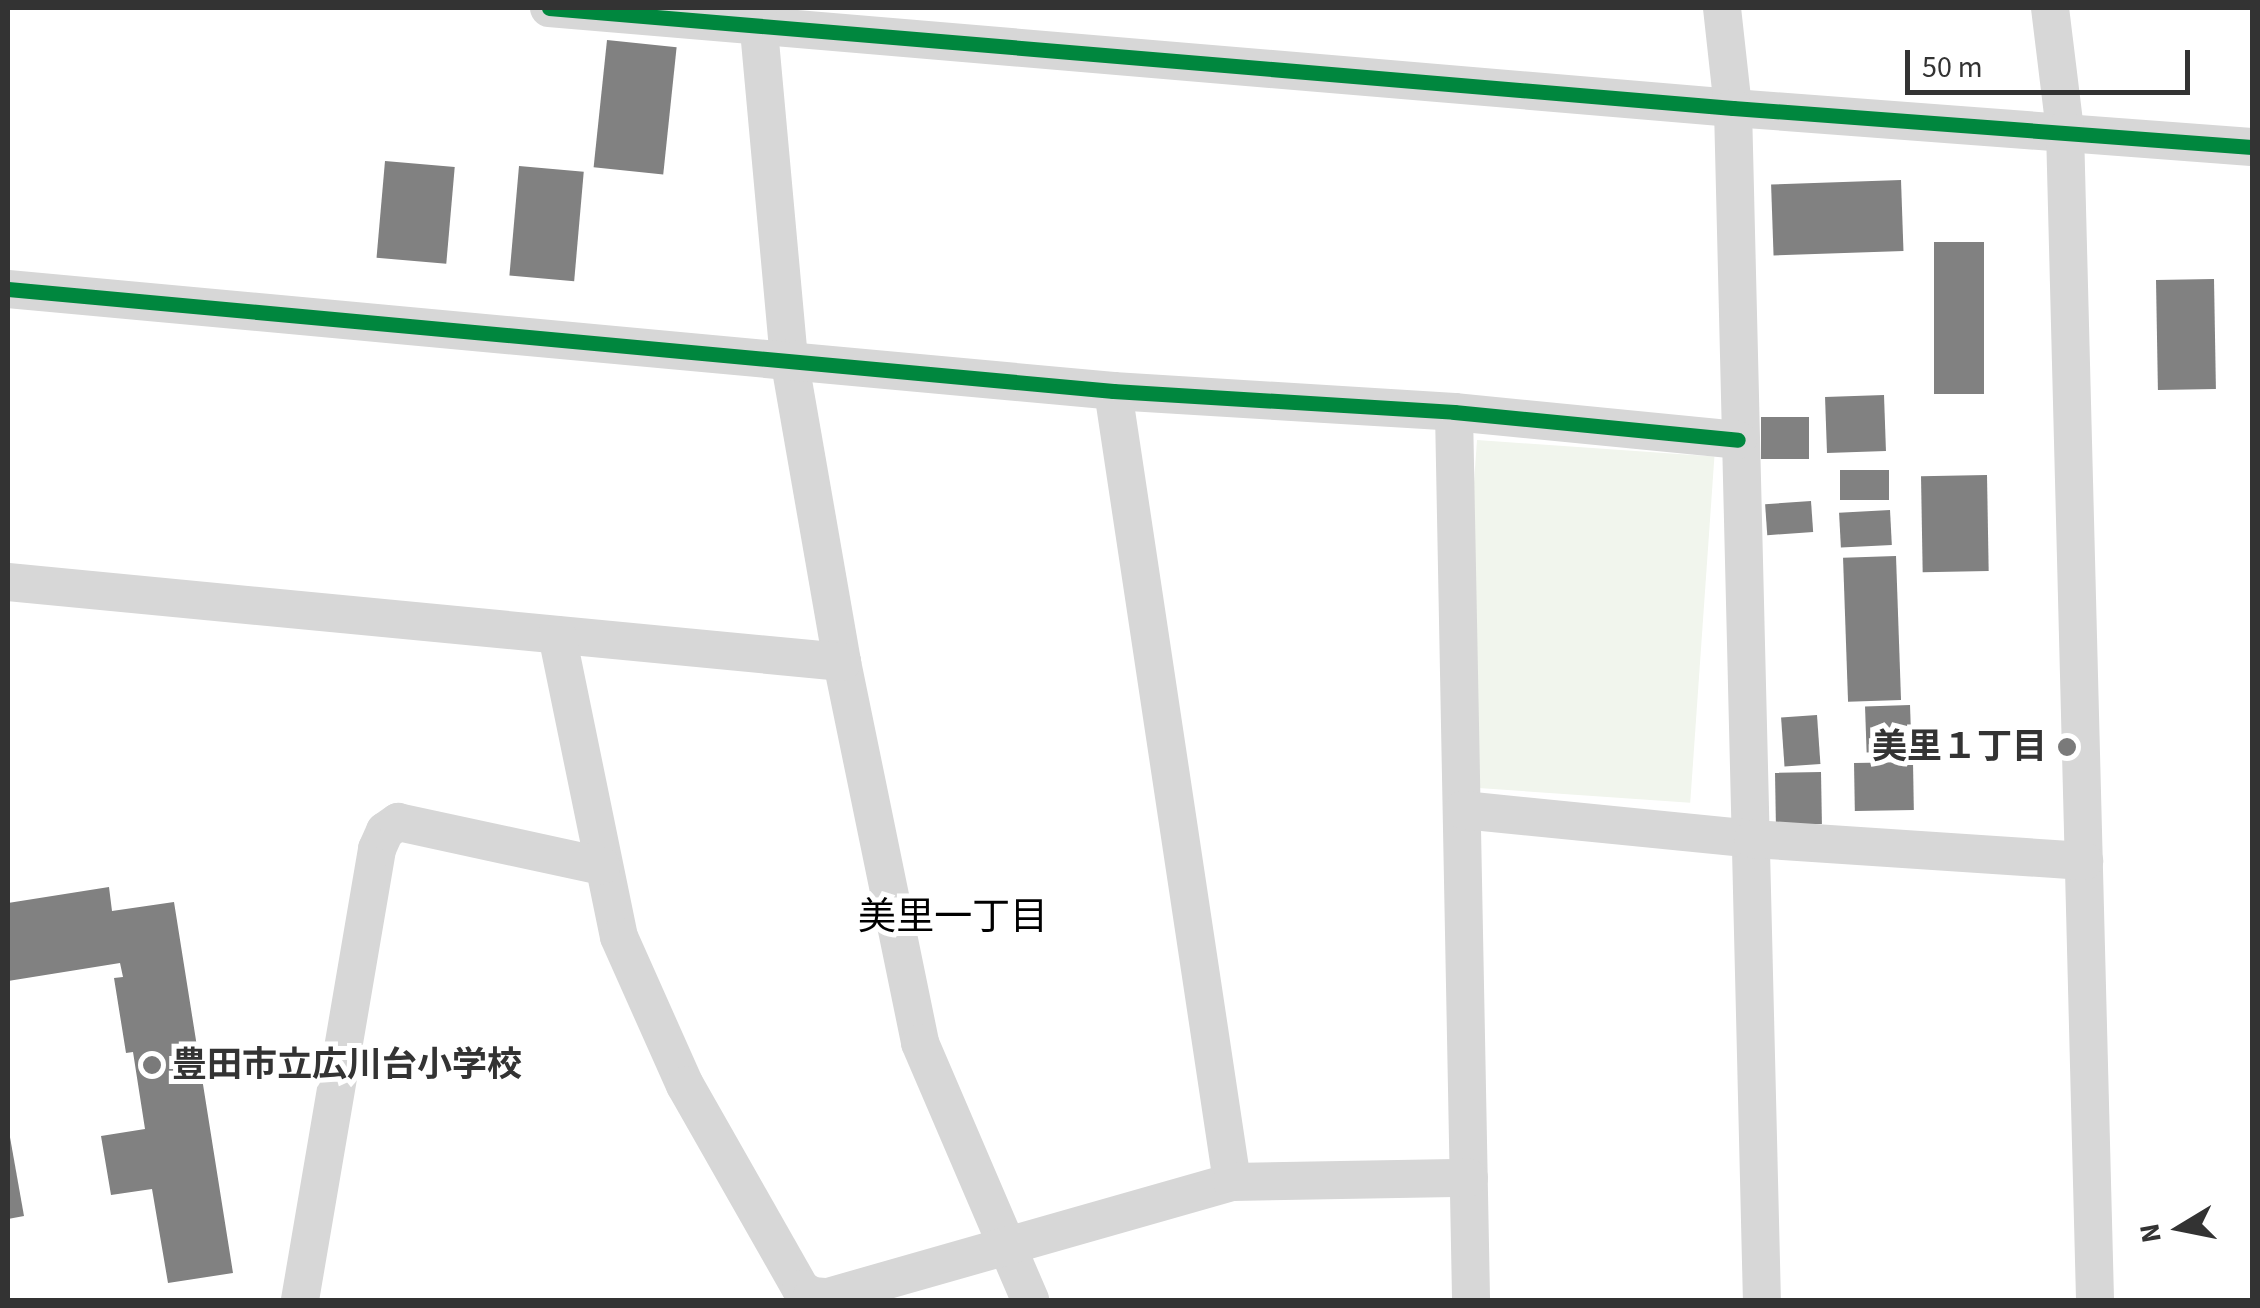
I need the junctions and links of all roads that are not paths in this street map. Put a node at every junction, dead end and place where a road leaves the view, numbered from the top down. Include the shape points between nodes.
1 (549, 8) edge
2 (1722, 8) edge
3 (2050, 8) edge
4 (758, 17) edge
5 (1733, 108) junction
6 (2065, 130) junction
7 (2252, 147) edge
8 (8, 288) edge
9 (789, 358) junction
10 (1112, 391) junction
11 (1454, 412) junction
12 (1738, 440) junction
13 (8, 582) edge
14 (556, 635) junction
15 (842, 662) junction
16 (1463, 810) junction
17 (1753, 839) junction
18 (2084, 861) junction
19 (601, 866) junction
20 (1470, 1178) junction
21 (1232, 1182) junction
22 (1006, 1245) junction
23 (300, 1300) edge
24 (1030, 1300) edge
25 (1471, 1300) edge
26 (1762, 1300) edge
27 (2095, 1300) edge

1 - 4 street
2 - 5 street
3 - 6 street
4 - 5 street
4 - 9 street
5 - 6 street
5 - 12 street
6 - 7 street
6 - 18 street
8 - 9 street
9 - 10 street
9 - 15 street
10 - 11 street
10 - 21 street
11 - 12 street
11 - 16 street
12 - 17 street
13 - 14 street
14 - 15 street
14 - 19 street
15 - 22 street via 920,1043
16 - 17 street
16 - 20 street
17 - 18 street
17 - 26 street
18 - 27 street
19 - 22 street via 618,936 685,1085 801,1289 828,1297
19 - 23 street via 398,822 385,830
20 - 21 street
20 - 25 street
21 - 22 street
22 - 24 street

